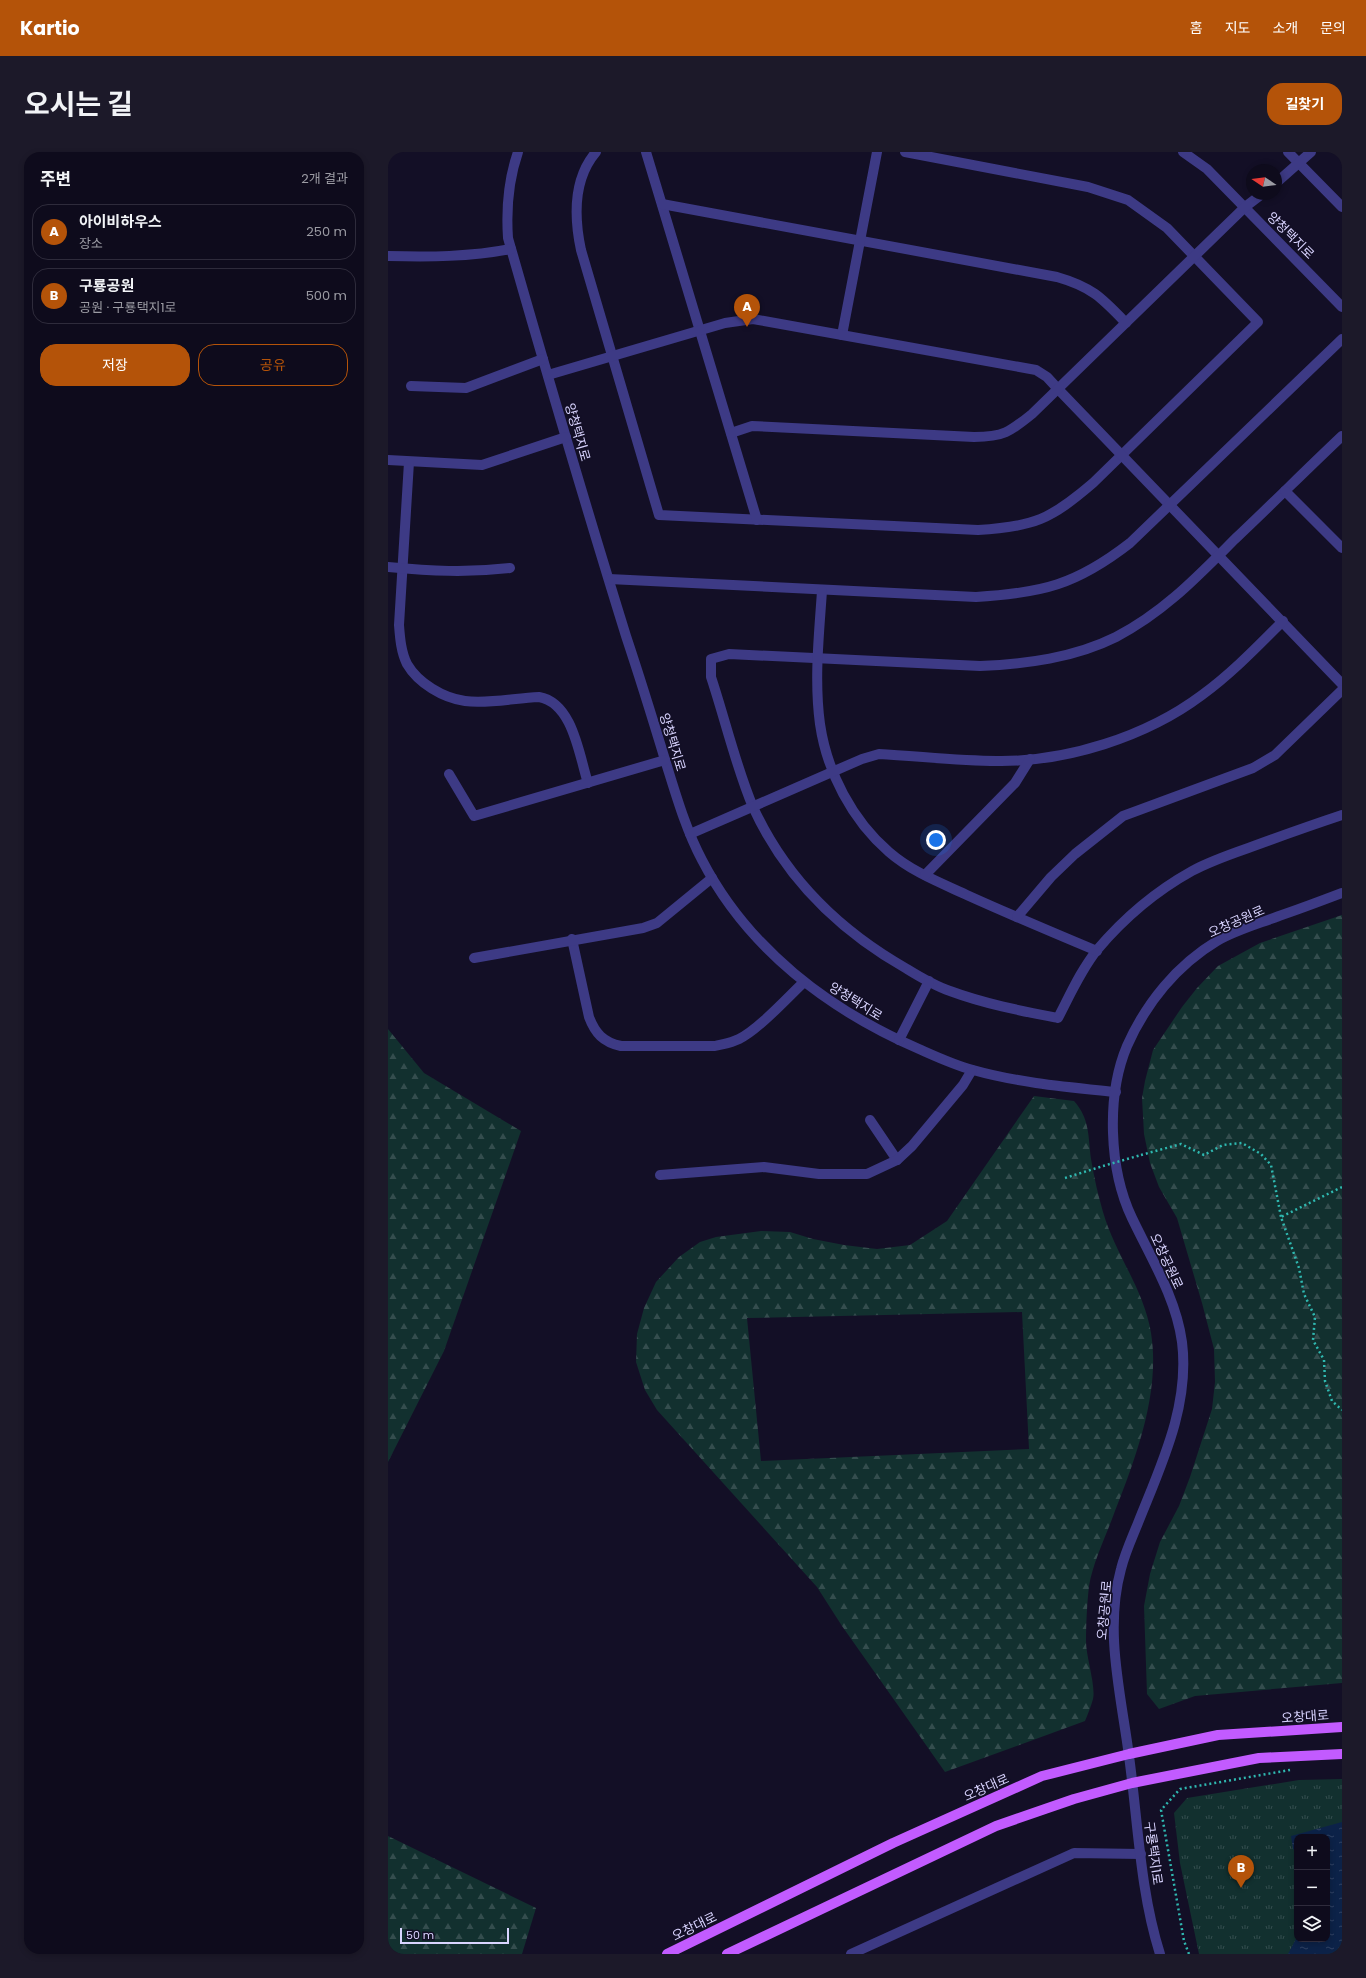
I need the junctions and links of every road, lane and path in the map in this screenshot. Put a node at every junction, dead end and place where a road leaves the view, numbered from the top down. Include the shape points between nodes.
1 (518, 152) edge
2 (596, 152) edge
3 (646, 152) edge
4 (877, 152) edge
5 (904, 152) edge
6 (1183, 152) edge
7 (1288, 152) edge
8 (1311, 152) edge
9 (1300, 164) junction
10 (1282, 178) edge
11 (1254, 200) edge
12 (662, 204) junction
13 (1245, 207) junction
14 (1342, 207) edge
15 (860, 241) junction
16 (511, 249) junction
17 (388, 256) edge
18 (1195, 256) junction
19 (1342, 307) edge
20 (1126, 323) junction
21 (700, 330) junction
22 (842, 335) junction
23 (1342, 339) edge
24 (612, 356) junction
25 (543, 359) junction
26 (548, 375) junction
27 (411, 386) dead end
28 (1058, 389) junction
29 (731, 433) junction
30 (1342, 436) edge
31 (566, 437) junction
32 (1122, 455) junction
33 (388, 460) edge
34 (409, 462) junction
35 (1284, 491) junction
36 (1170, 504) junction
37 (758, 520) junction
38 (1342, 548) edge
39 (1219, 555) junction
40 (388, 567) edge
41 (401, 568) junction
42 (510, 568) dead end
43 (609, 579) junction
44 (822, 591) junction
45 (1282, 621) junction
46 (818, 659) junction
47 (1342, 684) edge
48 (1342, 690) edge
49 (1030, 759) junction
50 (665, 760) junction
51 (834, 772) junction
52 (449, 774) dead end
53 (588, 783) junction
54 (754, 807) junction
55 (1342, 814) edge
56 (690, 834) junction
57 (925, 875) junction
58 (712, 878) junction
59 (1342, 893) edge
60 (1017, 916) junction
61 (572, 939) junction
62 (1097, 951) junction
63 (474, 958) dead end
64 (929, 981) junction
65 (804, 982) junction
66 (899, 1040) junction
67 (972, 1070) junction
68 (1116, 1092) junction
69 (870, 1120) dead end
70 (897, 1160) junction
71 (660, 1175) dead end
72 (1065, 1178) dead end
73 (1342, 1186) edge
74 (1281, 1217) junction
75 (1342, 1410) edge
76 (1342, 1727) edge
77 (1129, 1754) junction
78 (1342, 1754) edge
79 (1293, 1770) dead end
80 (1132, 1783) junction
81 (1141, 1854) junction
82 (667, 1954) edge
83 (727, 1954) edge
84 (851, 1954) edge
85 (1160, 1954) edge
86 (1189, 1954) edge

1 - 16 street, 양청택지로 via 508,192 508,238
2 - 24 street via 578,192 576,227
3 - 12 street
4 - 15 street
5 - 18 street via 1039,176 1111,193 1147,212
6 - 13 street, 양청택지로 via 1207,169
7 - 9 street
8 - 9 street
9 - 10 street
9 - 14 street
11 - 13 street
12 - 15 street
12 - 21 street
13 - 18 street
13 - 19 street, 양청택지로
15 - 20 street via 1076,282 1102,298
15 - 22 street
16 - 17 street via 432,258
16 - 25 street, 양청택지로
18 - 20 street
18 - 32 street via 1258,322
20 - 28 street
21 - 22 street via 753,319
21 - 24 street
21 - 29 street
22 - 28 street via 1036,370
23 - 36 street
24 - 26 street
24 - 37 street via 659,515
25 - 26 street, 양청택지로
25 - 27 street via 466,388
26 - 31 street, 양청택지로
28 - 29 street via 1014,428 1001,435 988,437 752,426
28 - 32 street
29 - 37 street
30 - 35 street
31 - 34 street via 482,465
31 - 43 street, 양청택지로
32 - 36 street
32 - 37 street via 1068,505 1030,524 1010,528 978,530
33 - 34 street
34 - 41 street
35 - 38 street
35 - 39 street
36 - 39 street
36 - 44 street via 1130,543 1109,559 1085,574 1034,592 976,597
39 - 45 street
39 - 46 street via 1167,604 1142,622 1115,637 1052,658 1018,664 980,666
40 - 41 street
41 - 42 street via 478,572
41 - 53 street via 400,644 408,664 420,679 434,690 465,701 549,699 557,704 566,716
43 - 44 street
43 - 50 street, 양청택지로
44 - 46 street
45 - 47 street
45 - 49 street via 1202,696 1146,728 1070,753
46 - 51 street via 817,699 820,725
46 - 54 street via 729,654 711,659 712,677
48 - 60 street via 1275,755 1253,768 1123,816 1070,859 1026,903
49 - 51 street via 997,761 879,754
49 - 57 street via 1015,782
50 - 53 street
50 - 56 street, 양청택지로
51 - 54 street
51 - 57 street via 851,808 867,830 889,852
52 - 53 street via 474,816
54 - 56 street
54 - 64 street via 782,858 819,903 863,941
55 - 62 street via 1193,870 1145,902 1118,926
56 - 58 street, 양청택지로
57 - 60 street
58 - 61 street via 656,923 643,928
58 - 65 street, 양청택지로 via 725,899 752,932 781,963
59 - 68 street, 오창공원로 via 1218,941 1184,966 1154,999 1137,1026 1126,1050
60 - 62 street
61 - 63 street
61 - 65 street via 589,1017 594,1029 601,1038 621,1046 715,1046 728,1043 753,1030
62 - 64 street via 1058,1018 978,1000 948,991
64 - 66 street
65 - 66 street, 양청택지로 via 867,1025
66 - 67 street, 양청택지로
67 - 68 street, 양청택지로 via 1020,1080
67 - 70 street via 912,1146
68 - 77 street, 오창공원로 via 1113,1134 1119,1187 1171,1300 1182,1345 1181,1393 1177,1420 1121,1567 1115,1595 1114,1647
69 - 70 street
70 - 71 street via 867,1174 819,1174 764,1168
72 - 74 path, bridge via 1181,1144 1204,1155 1223,1145 1242,1143 1261,1154 1271,1165
73 - 74 path
74 - 75 path via 1299,1268 1304,1294 1315,1317 1313,1340 1324,1360 1325,1381 1332,1401
76 - 77 main road, 오창대로 via 1218,1736
77 - 80 street, 구룡택지1로
77 - 82 main road, 오창대로 via 1042,1776 892,1843
78 - 80 main road via 1259,1758
79 - 86 path via 1180,1789 1161,1810 1184,1941
80 - 81 street, 구룡택지1로
80 - 83 main road via 1074,1799 996,1826
81 - 84 street via 1074,1853
81 - 85 street, 구룡택지1로 via 1153,1930

